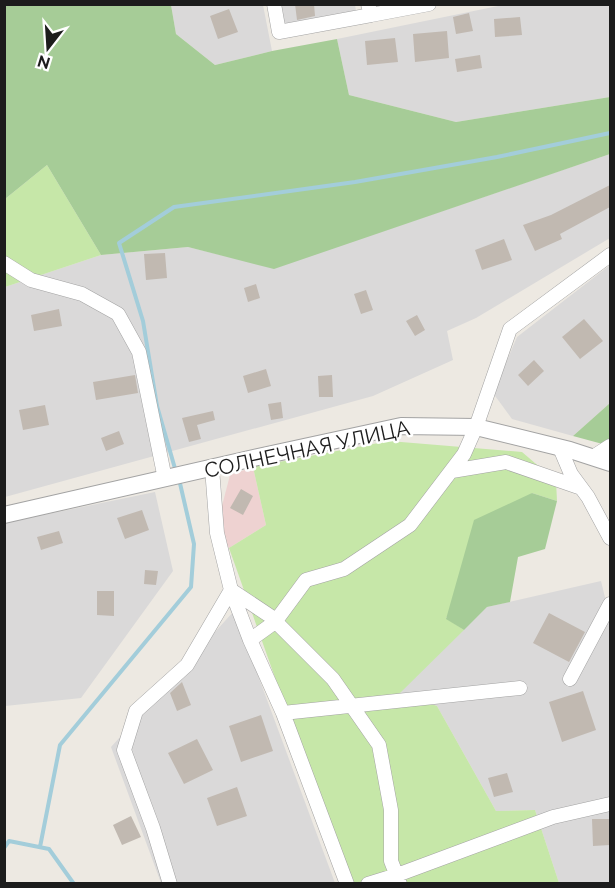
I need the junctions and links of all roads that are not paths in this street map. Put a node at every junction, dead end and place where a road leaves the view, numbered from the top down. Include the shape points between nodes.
1 (274, 4) edge
2 (429, 4) edge
3 (370, 10) edge
4 (610, 255) edge
5 (4, 263) edge
6 (476, 427) junction
7 (610, 446) edge
8 (560, 448) junction
9 (593, 457) junction
10 (610, 463) edge
11 (212, 468) junction
12 (452, 471) junction
13 (165, 479) junction
14 (581, 488) junction
15 (4, 515) edge
16 (610, 538) edge
17 (231, 590) junction
18 (610, 604) edge
19 (275, 622) junction
20 (249, 640) junction
21 (570, 679) dead end
22 (520, 688) dead end
23 (351, 705) junction
24 (283, 713) junction
25 (610, 804) edge
26 (398, 879) edge
27 (170, 884) edge
28 (347, 884) edge
29 (368, 884) edge

1 - 3 street via 279,32
2 - 3 street
4 - 6 street via 510,329
5 - 13 street via 31,280 82,294 118,314 139,352
6 - 8 street, СОЛНЕЧНАЯ УЛИЦА
6 - 11 street, СОЛНЕЧНАЯ УЛИЦА via 401,426
6 - 12 street
7 - 9 street
8 - 9 street, СОЛНЕЧНАЯ УЛИЦА
8 - 14 street
9 - 10 street, СОЛНЕЧНАЯ УЛИЦА
11 - 13 street, СОЛНЕЧНАЯ УЛИЦА
11 - 17 street via 217,533
12 - 14 street via 506,462
12 - 19 street via 410,525 344,569 306,580
13 - 15 street, СОЛНЕЧНАЯ УЛИЦА
14 - 16 street
17 - 19 street
17 - 20 street
17 - 27 street via 187,665 136,711 124,750
18 - 21 street
19 - 20 street
19 - 23 street via 333,679
20 - 24 street
22 - 23 street
23 - 24 street
23 - 26 street via 379,745 391,810 391,861
24 - 28 street
25 - 26 street via 553,817
26 - 29 street

